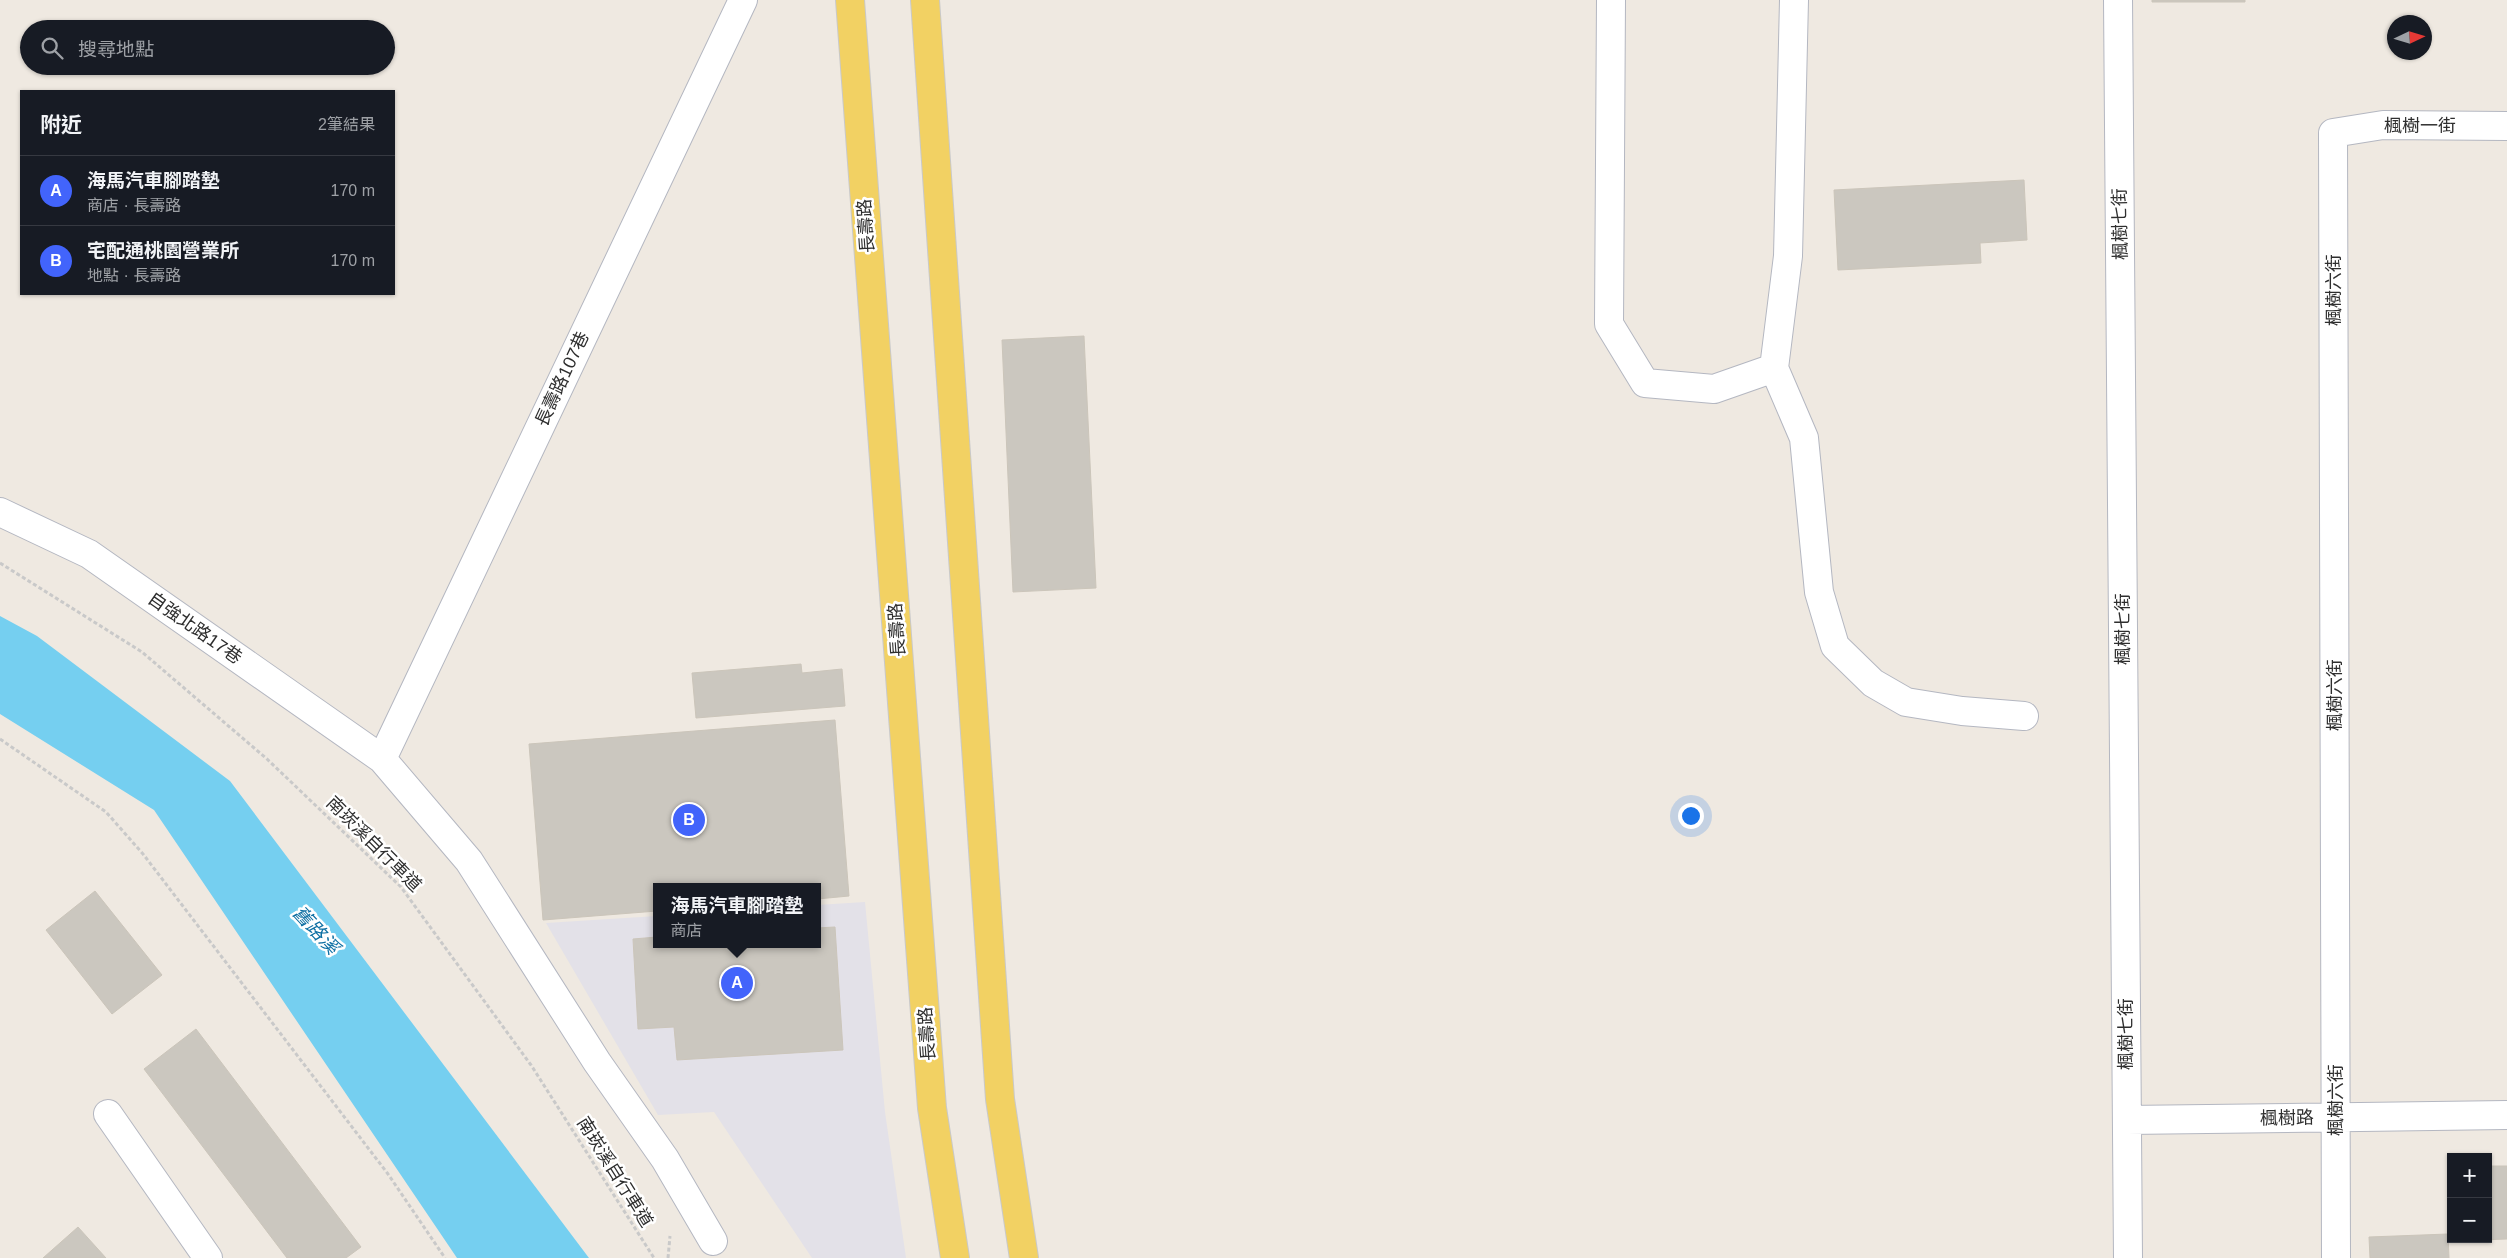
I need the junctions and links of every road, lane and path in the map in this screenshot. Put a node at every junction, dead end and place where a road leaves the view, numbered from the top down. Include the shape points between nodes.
1 (743, 0) edge
2 (850, 0) edge
3 (925, 0) edge
4 (1611, 0) edge
5 (1794, 0) edge
6 (2118, 0) edge
7 (2507, 126) edge
8 (2333, 133) joint
9 (1774, 368) junction
10 (0, 512) edge
11 (0, 563) edge
12 (2024, 716) dead end
13 (0, 739) edge
14 (382, 759) junction
15 (108, 1114) dead end
16 (2507, 1115) edge
17 (2336, 1117) junction
18 (2127, 1120) junction
19 (713, 1241) dead end
20 (208, 1258) edge
21 (445, 1258) edge
22 (654, 1258) edge
23 (956, 1258) edge
24 (1024, 1258) edge
25 (2128, 1258) edge
26 (2336, 1258) edge

1 - 14 street, 長壽路107巷
2 - 23 main road, 長壽路 via 932,1108
3 - 24 main road via 1000,1099
4 - 9 street via 1609,324 1645,383 1714,389
5 - 9 street via 1788,256
6 - 18 street, 楓樹七街
7 - 8 street, 楓樹一街 via 2383,125
8 - 17 street, 楓樹六街
9 - 12 street via 1804,438 1819,592 1835,646 1873,683 1906,702
10 - 14 street, 自強北路17巷 via 89,554
11 - 22 path, 南崁溪自行車道 via 142,652 267,758 402,887 531,1064
13 - 21 path via 106,812 143,854 388,1174
14 - 19 street, 自強北路17巷 via 469,861 597,1062 665,1159
15 - 20 street
16 - 17 street, 楓樹路
17 - 18 street, 楓樹路
17 - 26 street, 楓樹六街
18 - 25 street, 楓樹七街

